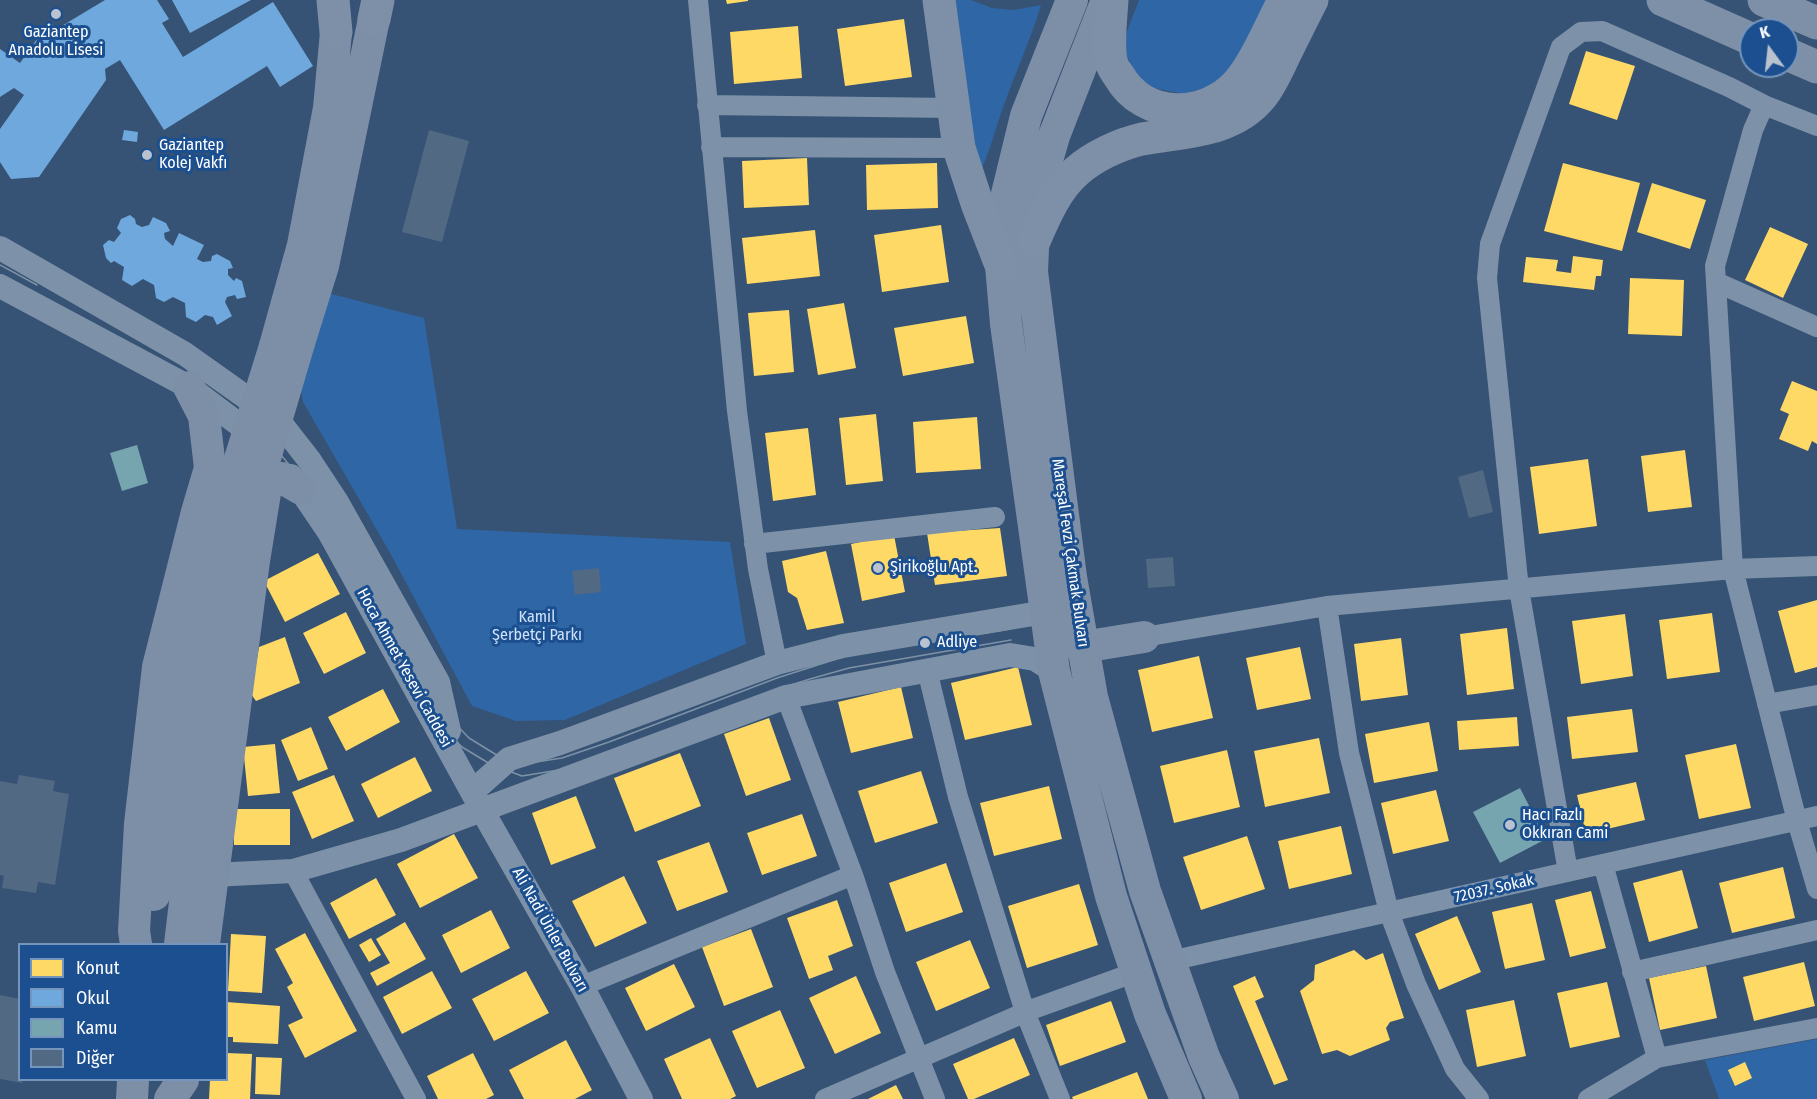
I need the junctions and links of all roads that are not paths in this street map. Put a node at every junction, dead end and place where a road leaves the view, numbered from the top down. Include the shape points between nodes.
1 (335, 0) edge
2 (698, 0) edge
3 (939, 0) edge
4 (1072, 0) edge
5 (1107, 0) edge
6 (1112, 0) edge
7 (1284, 0) edge
8 (1312, 0) edge
9 (1662, 0) edge
10 (1764, 0) edge
11 (375, 6) edge
12 (1817, 23) edge
13 (336, 32) joint
14 (1739, 34) edge
15 (1799, 59) edge
16 (1817, 67) edge
17 (707, 105) junction
18 (1764, 105) junction
19 (954, 108) junction
20 (1817, 126) edge
21 (711, 147) junction
22 (959, 148) junction
23 (1034, 241) junction
24 (0, 248) edge
25 (1001, 265) junction
26 (1716, 282) junction
27 (0, 286) edge
28 (1817, 327) edge
29 (287, 344) junction
30 (189, 387) junction
31 (301, 489) junction
32 (995, 517) dead end
33 (229, 537) junction
34 (754, 544) junction
35 (1817, 566) edge
36 (1733, 569) junction
37 (1071, 577) junction
38 (1519, 589) junction
39 (1327, 606) junction
40 (1046, 620) junction
41 (1144, 637) junction
42 (1083, 647) junction
43 (777, 663) junction
44 (927, 670) junction
45 (1054, 671) junction
46 (1817, 695) edge
47 (786, 697) junction
48 (1767, 704) junction
49 (457, 762) junction
50 (477, 801) junction
51 (1817, 816) edge
52 (1797, 821) junction
53 (1603, 864) junction
54 (293, 871) junction
55 (1568, 872) junction
56 (212, 875) junction
57 (853, 875) junction
58 (1817, 889) edge
59 (1389, 912) junction
60 (1817, 930) edge
61 (136, 943) edge
62 (147, 943) edge
63 (180, 943) edge
64 (204, 943) edge
65 (1170, 961) junction
66 (1136, 972) junction
67 (1632, 972) junction
68 (582, 986) junction
69 (1025, 1012) junction
70 (1817, 1028) edge
71 (919, 1057) junction
72 (1657, 1058) junction
73 (133, 1081) edge
74 (163, 1081) edge
75 (182, 1081) edge
76 (132, 1099) edge
77 (160, 1099) edge
78 (170, 1099) edge
79 (416, 1099) edge
80 (641, 1099) edge
81 (825, 1099) edge
82 (935, 1099) edge
83 (1060, 1099) edge
84 (1186, 1099) edge
85 (1223, 1099) edge
86 (1479, 1099) edge
87 (1588, 1099) edge

1 - 13 highway
2 - 17 street
3 - 19 highway
4 - 25 main road, Mareşal Fevzi Çakmak Bulvarı via 1026,116 1007,194
5 - 23 main road, Mareşal Fevzi Çakmak Bulvarı via 1054,136 1035,203
6 - 7 highway via 1112,64 1124,86 1162,110 1191,110 1218,100 1237,84
8 - 23 highway via 1260,98 1238,116 1212,128 1140,140 1103,153 1076,172 1053,200
9 - 14 highway
10 - 12 highway
11 - 29 main road via 323,266
13 - 29 main road via 328,108
15 - 16 highway
17 - 19 street
17 - 21 street
18 - 20 street
18 - 26 street via 1753,130 1715,266
18 - 38 street via 1602,31 1581,32 1561,47 1490,244 1487,278
19 - 22 highway
21 - 22 street
21 - 34 street
22 - 25 highway
23 - 37 main road, Mareşal Fevzi Çakmak Bulvarı via 1032,272
24 - 49 street, Hoca Ahmet Yesevi Caddesi via 185,354 278,420 337,502 438,682
25 - 40 main road, Mareşal Fevzi Çakmak Bulvarı
26 - 28 street
26 - 36 street
27 - 30 street, Hoca Ahmet Yesevi Caddesi
29 - 33 main road, bridge
30 - 31 street, Hoca Ahmet Yesevi Caddesi via 269,448
30 - 61 main road via 204,416 210,468 158,667 140,824
31 - 49 street, Hoca Ahmet Yesevi Caddesi
31 - 56 main road via 282,478 273,478 266,487
32 - 34 street
33 - 62 main road via 190,639
33 - 63 main road
34 - 43 street
35 - 36 street
36 - 38 street
36 - 48 street
37 - 41 main road via 1099,621
37 - 42 main road, Mareşal Fevzi Çakmak Bulvarı
38 - 39 street
38 - 55 street
39 - 41 street
39 - 59 street via 1349,753
40 - 42 main road via 1060,639
40 - 43 street via 843,646
40 - 45 main road, Mareşal Fevzi Çakmak Bulvarı
41 - 42 main road
42 - 65 main road, Mareşal Fevzi Çakmak Bulvarı via 1092,697 1146,891
43 - 50 street via 509,759
44 - 45 street via 1010,655 1035,659
44 - 47 street
44 - 69 street via 958,797
45 - 66 main road, Mareşal Fevzi Çakmak Bulvarı via 1111,896
46 - 48 street
47 - 50 street
47 - 57 street
48 - 52 street
49 - 50 street, Ali Nadi Ünler Bulvarı
50 - 54 street via 401,840
50 - 68 street, Ali Nadi Ünler Bulvarı
51 - 52 street, 72037. Sokak
52 - 53 street, 72037. Sokak
52 - 58 street
53 - 55 street, 72037. Sokak
53 - 67 street
54 - 56 street
54 - 79 street
55 - 59 street, 72037. Sokak
56 - 64 main road
57 - 68 street
57 - 71 street
59 - 65 street, 72037. Sokak
59 - 86 street via 1416,984 1455,1069
60 - 67 street
65 - 85 main road, Mareşal Fevzi Çakmak Bulvarı
66 - 69 street
66 - 84 main road, Mareşal Fevzi Çakmak Bulvarı
67 - 72 street
68 - 80 street, Ali Nadi Ünler Bulvarı
69 - 71 street
69 - 83 street
70 - 72 street
71 - 81 street
71 - 82 street
72 - 87 street
73 - 76 main road
74 - 77 main road
75 - 78 main road

